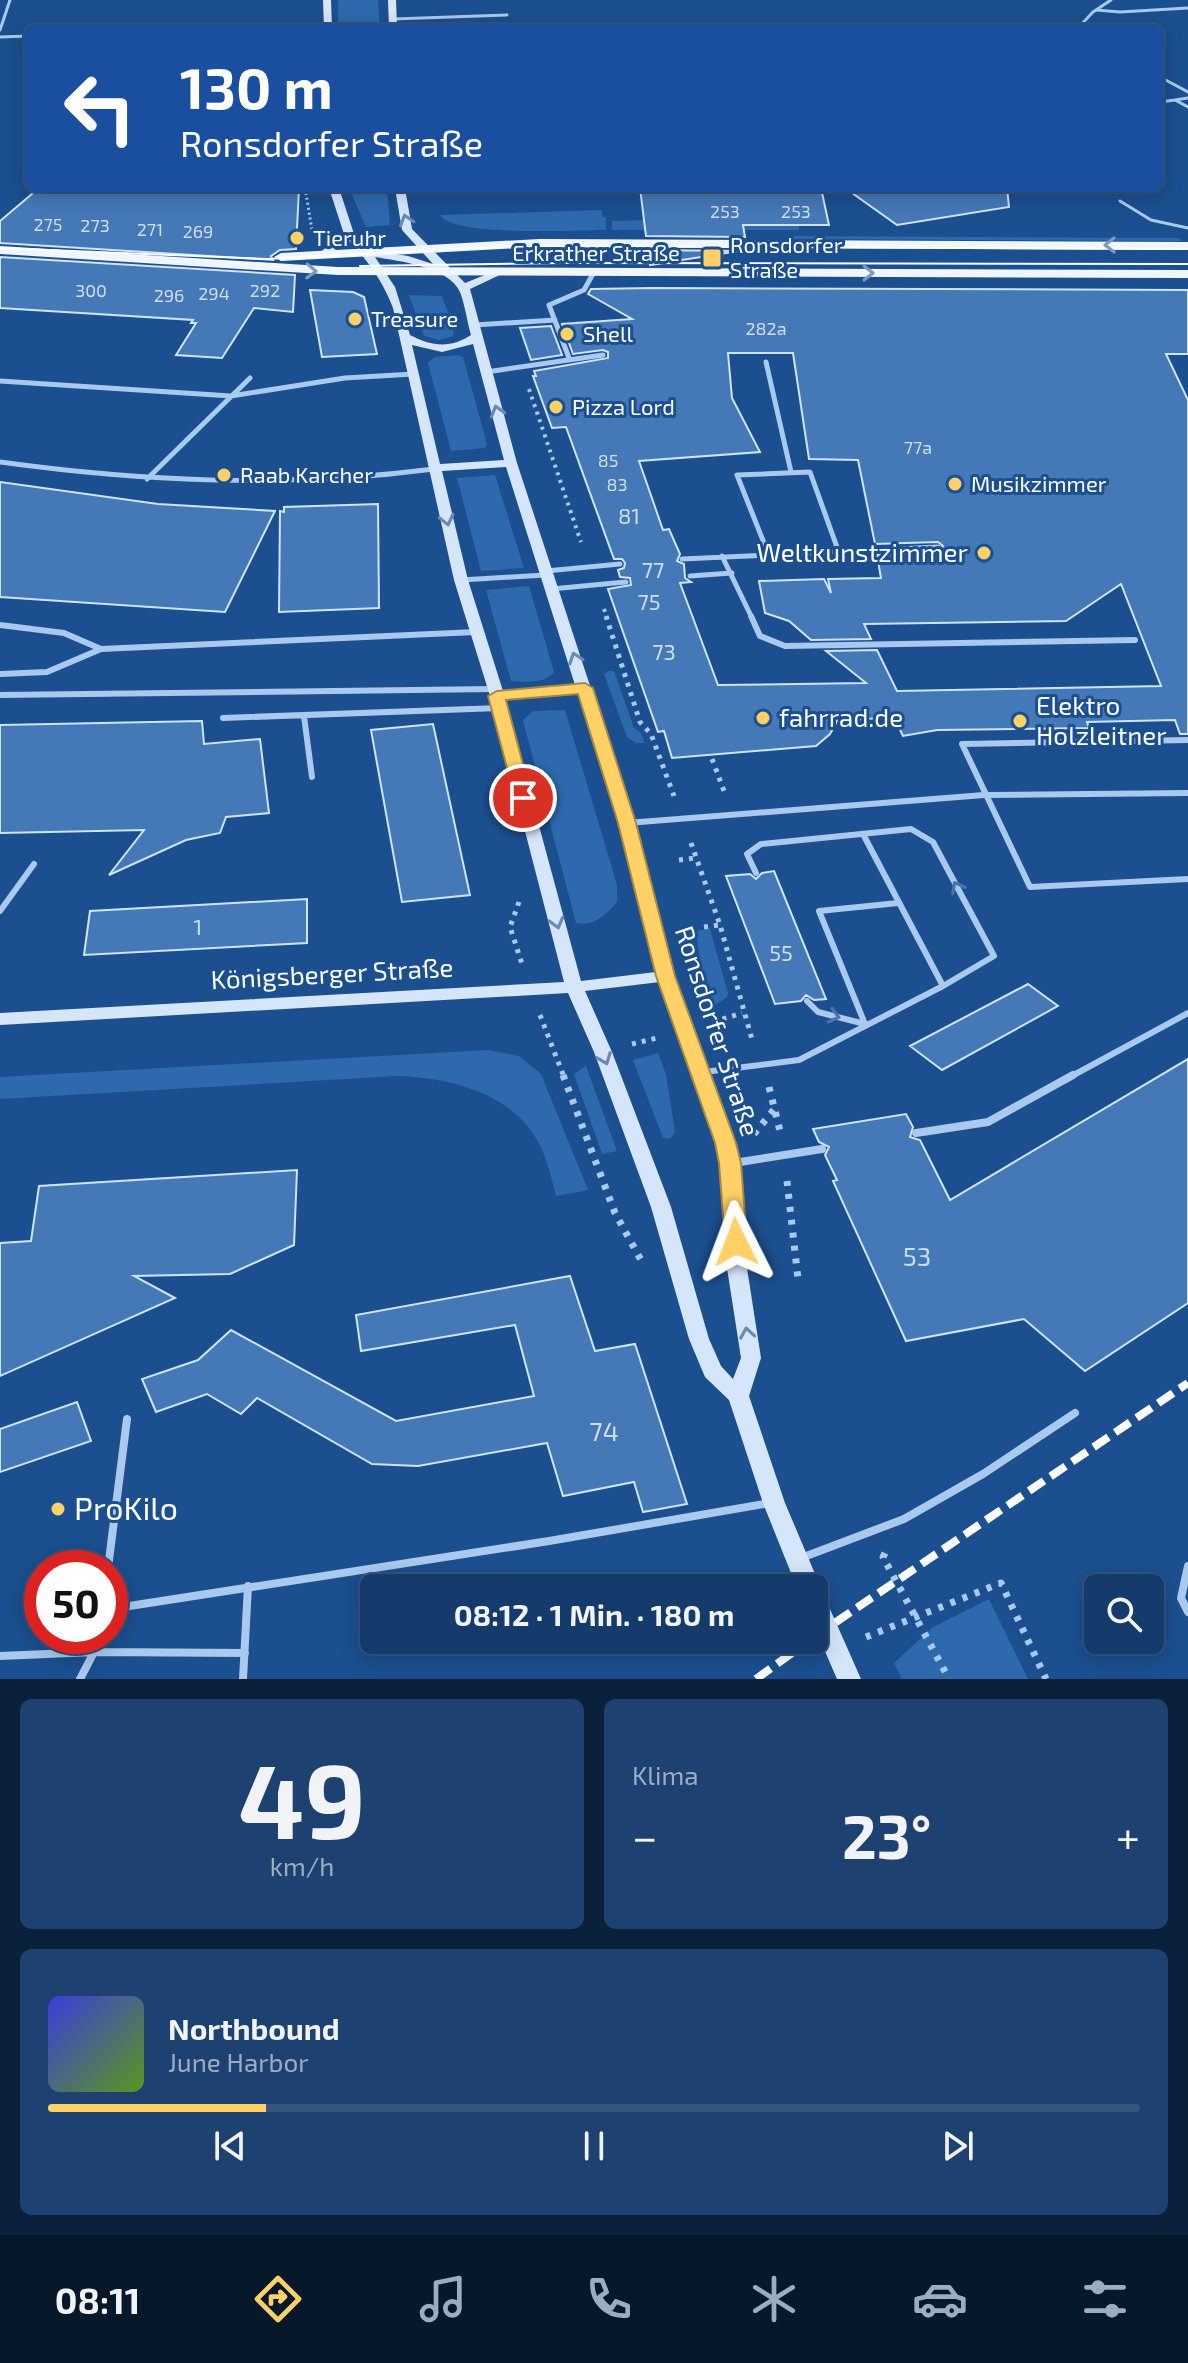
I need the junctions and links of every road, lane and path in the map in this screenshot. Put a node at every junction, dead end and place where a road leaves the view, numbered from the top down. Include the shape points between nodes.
1 (10, 0) edge
2 (327, 0) edge
3 (392, 0) edge
4 (1111, 0) edge
5 (1188, 8) edge
6 (1096, 10) junction
7 (507, 15) dead end
8 (328, 24) edge
9 (393, 24) edge
10 (1082, 24) edge
11 (0, 30) edge
12 (24, 36) edge
13 (0, 37) edge
14 (1164, 79) edge
15 (1188, 85) edge
16 (1177, 87) junction
17 (1188, 95) edge
18 (1175, 100) junction
19 (1164, 101) edge
20 (1188, 107) edge
21 (305, 192) edge
22 (335, 192) edge
23 (400, 192) edge
24 (1120, 201) dead end
25 (1188, 228) edge
26 (349, 235) junction
27 (310, 238) dead end
28 (1188, 246) edge
29 (422, 248) junction
30 (0, 250) edge
31 (367, 253) junction
32 (320, 256) junction
33 (149, 258) junction
34 (379, 272) junction
35 (447, 272) junction
36 (594, 272) junction
37 (499, 273) junction
38 (1188, 274) edge
39 (464, 288) junction
40 (555, 320) junction
41 (475, 331) junction
42 (407, 338) junction
43 (603, 355) dead end
44 (569, 358) junction
45 (766, 362) dead end
46 (521, 368) junction
47 (486, 372) junction
48 (414, 374) junction
49 (250, 378) dead end
50 (0, 381) edge
51 (231, 396) junction
52 (0, 462) edge
53 (511, 463) junction
54 (435, 468) junction
55 (791, 472) junction
56 (146, 479) junction
57 (938, 547) dead end
58 (838, 550) junction
59 (768, 553) junction
60 (722, 556) junction
61 (682, 559) dead end
62 (620, 564) dead end
63 (590, 567) junction
64 (732, 573) junction
65 (690, 576) dead end
66 (548, 578) junction
67 (461, 580) junction
68 (626, 582) dead end
69 (596, 585) junction
70 (0, 625) edge
71 (476, 632) junction
72 (1135, 640) dead end
73 (101, 649) junction
74 (0, 674) edge
75 (585, 688) junction
76 (0, 695) edge
77 (497, 697) junction
78 (304, 716) junction
79 (223, 718) dead end
80 (1188, 740) edge
81 (712, 759) dead end
82 (312, 777) dead end
83 (1188, 793) edge
84 (984, 795) junction
85 (732, 815) junction
86 (682, 818) junction
87 (627, 823) junction
88 (863, 834) junction
89 (540, 858) junction
90 (696, 858) junction
91 (679, 860) dead end
92 (34, 864) dead end
93 (756, 873) dead end
94 (1188, 879) edge
95 (898, 903) junction
96 (0, 911) edge
97 (720, 925) junction
98 (704, 927) dead end
99 (666, 976) junction
100 (943, 986) junction
101 (574, 987) junction
102 (531, 989) junction
103 (807, 1001) dead end
104 (1188, 1013) edge
105 (0, 1019) edge
106 (865, 1024) junction
107 (684, 1030) junction
108 (603, 1052) junction
109 (560, 1063) junction
110 (701, 1072) junction
111 (776, 1106) dead end
112 (916, 1133) dead end
113 (822, 1149) dead end
114 (784, 1155) junction
115 (730, 1163) junction
116 (647, 1267) dead end
117 (798, 1279) dead end
118 (738, 1396) junction
119 (1075, 1413) dead end
120 (127, 1419) dead end
121 (774, 1503) junction
122 (904, 1519) junction
123 (110, 1550) edge
124 (797, 1560) junction
125 (1188, 1566) edge
126 (803, 1574) edge
127 (248, 1586) junction
128 (128, 1606) edge
129 (1188, 1612) edge
130 (916, 1616) junction
131 (828, 1633) edge
132 (835, 1649) junction
133 (128, 1652) edge
134 (245, 1653) junction
135 (47, 1654) edge
136 (93, 1654) edge
137 (0, 1656) edge
138 (80, 1679) edge
139 (243, 1679) edge
140 (849, 1679) edge
141 (949, 1679) edge
142 (1046, 1679) edge

1 - 11 lane
2 - 8 main road
3 - 9 main road
4 - 6 lane
5 - 6 lane
6 - 10 lane
7 - 9 lane
12 - 13 lane
14 - 16 lane
15 - 16 lane
16 - 17 lane
17 - 18 lane
18 - 19 lane
18 - 20 lane
21 - 27 path
22 - 26 main road
29 -> 23 main road via 404,222
24 - 25 lane via 1151,220
26 - 31 main road
26 - 32 main road
28 -> 29 main road, Erkrather Straße via 539,243
29 - 31 main road, Erkrather Straße
29 - 35 main road
30 - 33 main road, Erkrather Straße
31 - 32 main road, Erkrather Straße
31 - 34 main road
31 - 35 main road
32 - 33 main road, Erkrather Straße
33 -> 34 main road, Erkrather Straße via 253,269
34 - 35 main road, Erkrather Straße
34 - 42 main road via 390,287
35 - 37 main road, Erkrather Straße
35 - 39 main road
36 - 37 main road, Erkrather Straße
36 -> 38 main road, Erkrather Straße
36 - 40 lane via 584,290 549,305
37 - 39 main road
39 - 41 main road, Ronsdorfer Straße
40 - 41 lane
40 - 44 lane
41 - 42 main road via 463,345 439,348
41 - 47 main road, Ronsdorfer Straße
42 - 48 main road
43 - 44 lane
44 - 46 lane
45 - 55 lane
46 - 47 lane
46 - 63 path
53 -> 47 main road, Ronsdorfer Straße
48 - 51 lane via 345,378
48 - 54 main road
49 - 51 lane
50 - 51 lane
51 - 56 lane
52 - 56 lane
53 - 54 main road
53 - 66 main road, Ronsdorfer Straße
54 - 56 lane via 285,484
54 -> 67 main road
55 - 58 lane via 810,472
55 - 59 lane via 737,475
57 - 58 lane
58 - 59 lane
59 - 60 lane
60 - 61 lane
60 - 64 lane
62 - 63 lane
63 - 66 lane
64 - 65 lane
64 - 72 lane via 760,636 785,646
66 - 67 lane
66 - 69 lane
75 -> 66 main road, Ronsdorfer Straße
67 - 71 main road
68 - 69 lane
69 - 86 path, Ronsdorfer Straße via 640,722 651,734
70 - 73 lane via 64,633
71 - 73 lane
71 - 77 main road
73 - 74 lane via 47,672
75 - 77 main road
75 - 87 main road, Ronsdorfer Straße
76 - 77 lane
77 - 78 lane
77 - 89 main road
78 - 79 lane
78 - 82 lane
80 - 84 lane via 962,744
81 - 85 path
83 - 84 lane
84 - 85 lane
84 - 94 lane via 1030,887
85 - 86 lane
86 - 87 lane
86 - 90 path, Ronsdorfer Straße
87 - 99 main road, Ronsdorfer Straße
88 - 93 lane via 753,847 747,854
88 - 95 lane
100 -> 88 lane via 994,956 933,842 911,829
89 -> 101 main road
89 - 102 path via 519,881 510,927
90 - 91 path
90 - 97 path, Ronsdorfer Straße
92 - 96 lane
95 - 100 lane
95 - 106 lane via 819,911
97 - 98 path
97 - 107 path, Ronsdorfer Straße via 742,1013
99 - 101 main road, Königsberger Straße
99 - 107 main road, Ronsdorfer Straße
100 - 106 lane
101 - 102 main road, Königsberger Straße
101 - 108 main road
102 - 105 main road, Königsberger Straße
102 - 109 path
103 -> 106 lane via 818,1012
104 - 112 lane via 988,1122
106 - 110 lane via 799,1060
107 - 108 path
107 - 110 main road, Ronsdorfer Straße
108 - 109 path
108 -> 118 main road via 661,1207 699,1339 712,1371
109 - 116 path via 615,1213
110 - 115 main road, Ronsdorfer Straße
111 - 114 path
113 - 114 lane
114 - 115 lane
114 - 117 path
118 -> 115 main road, Ronsdorfer Straße via 751,1358 737,1268
118 - 121 main road
119 - 122 lane
120 - 123 lane
121 - 124 main road
121 - 127 lane
122 - 124 lane
122 - 130 path via 883,1557
124 - 126 main road
125 - 129 lane via 1181,1598
127 - 128 lane
127 - 134 lane
130 - 132 path
130 - 141 path
130 - 142 path via 1001,1583
131 - 132 main road
132 - 140 main road
133 - 134 lane
134 - 139 lane
135 - 137 lane
136 - 138 lane

